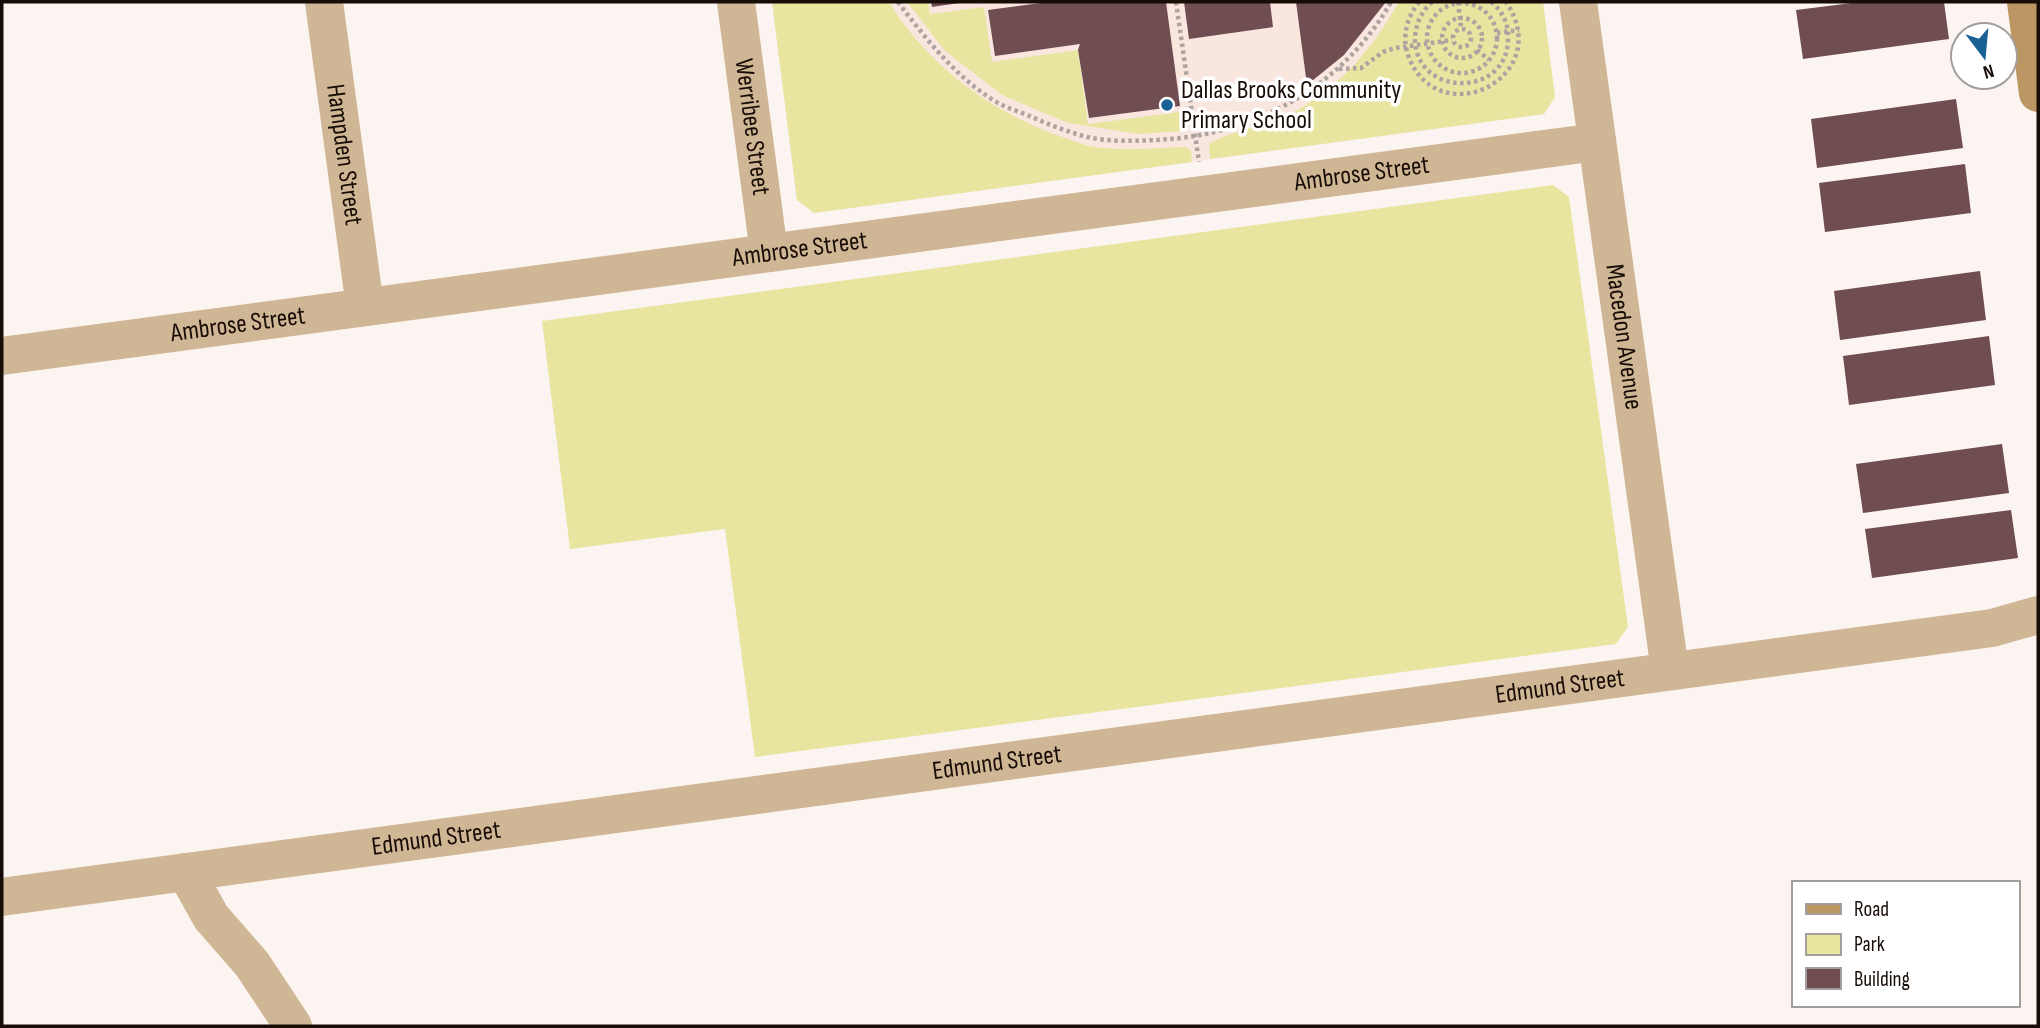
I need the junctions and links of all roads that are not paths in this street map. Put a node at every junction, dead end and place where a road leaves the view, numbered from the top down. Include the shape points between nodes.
1 (324, 2) edge
2 (736, 2) edge
3 (1578, 2) edge
4 (2026, 2) edge
5 (2038, 93) edge
6 (1597, 142) junction
7 (769, 253) junction
8 (365, 307) junction
9 (2, 356) edge
10 (2038, 615) edge
11 (1992, 628) junction
12 (2038, 628) edge
13 (1670, 671) junction
14 (224, 867) junction
15 (186, 872) junction
16 (2, 897) edge
17 (252, 964) junction
18 (293, 1026) edge

1 - 8 street, Hampden Street
2 - 7 street, Werribee Street
3 - 6 street, Macedon Avenue
4 - 5 street
6 - 7 street, Ambrose Street
6 - 13 street, Macedon Avenue
7 - 8 street, Ambrose Street
8 - 9 street, Ambrose Street
10 - 11 street, Edmund Street
11 - 12 street, Edmund Street
11 - 13 street, Edmund Street
13 - 14 street, Edmund Street
14 - 15 street, Edmund Street
14 - 17 street via 235,921
15 - 16 street, Edmund Street
15 - 17 street via 211,917
17 - 18 street

